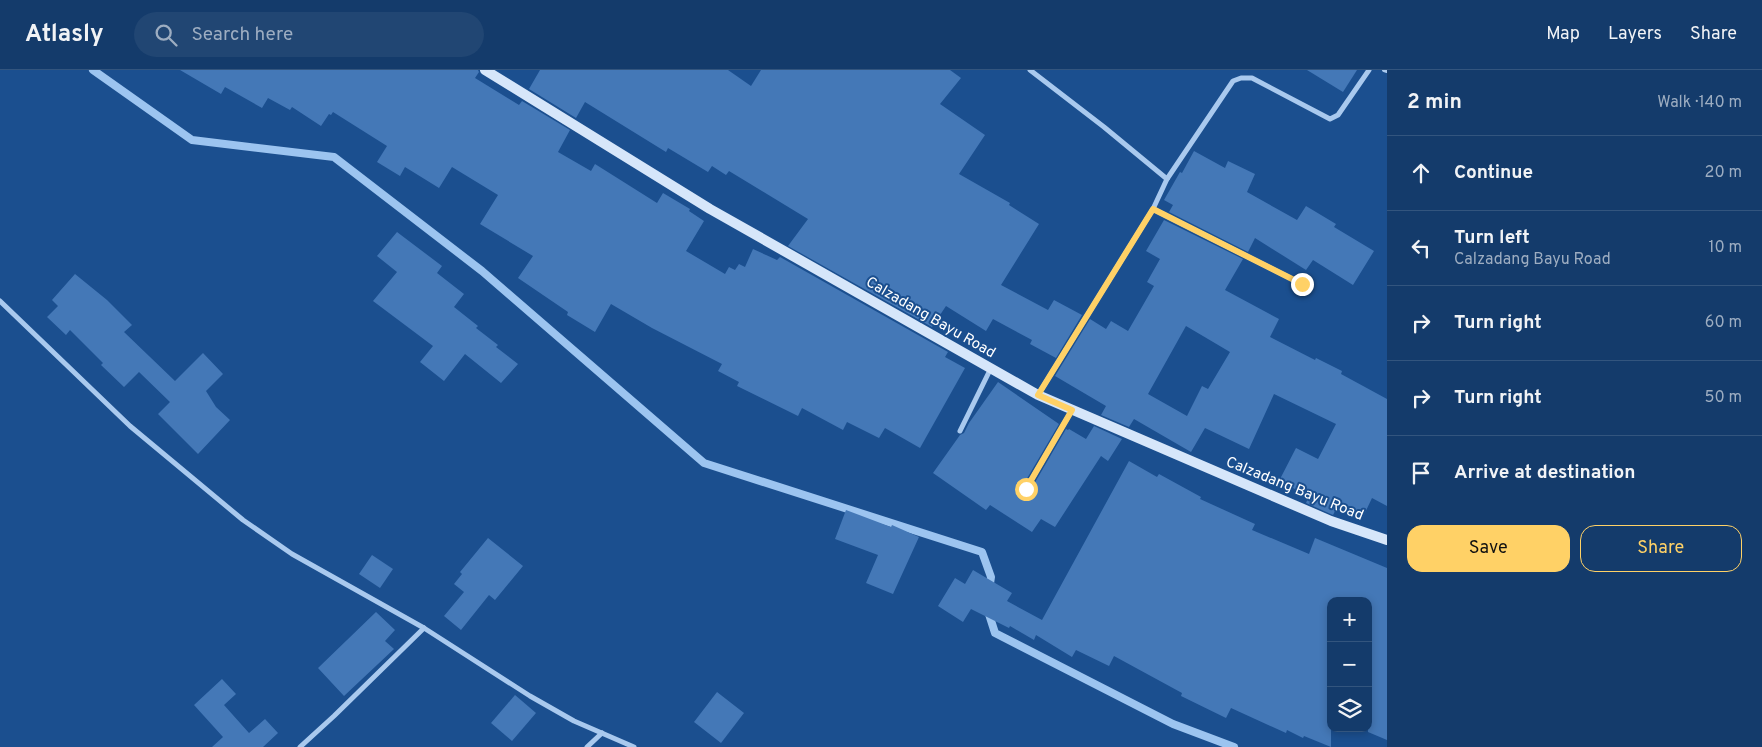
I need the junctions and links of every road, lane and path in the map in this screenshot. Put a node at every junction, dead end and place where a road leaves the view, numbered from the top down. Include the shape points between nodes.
1 (484, 70) edge
2 (1030, 70) edge
3 (1369, 70) edge
4 (1167, 179) junction
5 (1153, 209) junction
6 (1302, 284) dead end
7 (0, 301) edge
8 (991, 368) junction
9 (1038, 395) junction
10 (1072, 410) junction
11 (960, 430) dead end
12 (1026, 489) dead end
13 (1387, 540) edge
14 (424, 628) junction
15 (602, 733) junction
16 (300, 747) edge
17 (587, 747) edge
18 (634, 747) edge

1 - 8 street, Calzadang Bayu Road via 710,209
2 - 4 street
3 - 4 street via 1338,115 1330,119 1252,78 1234,81
4 - 5 street
5 - 6 street
5 - 9 street
7 - 14 street via 130,426 242,520 292,554
8 - 9 street, Calzadang Bayu Road
8 - 11 street
9 - 10 street, Calzadang Bayu Road
10 - 12 street
10 - 13 street, Calzadang Bayu Road via 1331,521
14 - 15 street via 530,696
14 - 16 street
15 - 17 street
15 - 18 street

